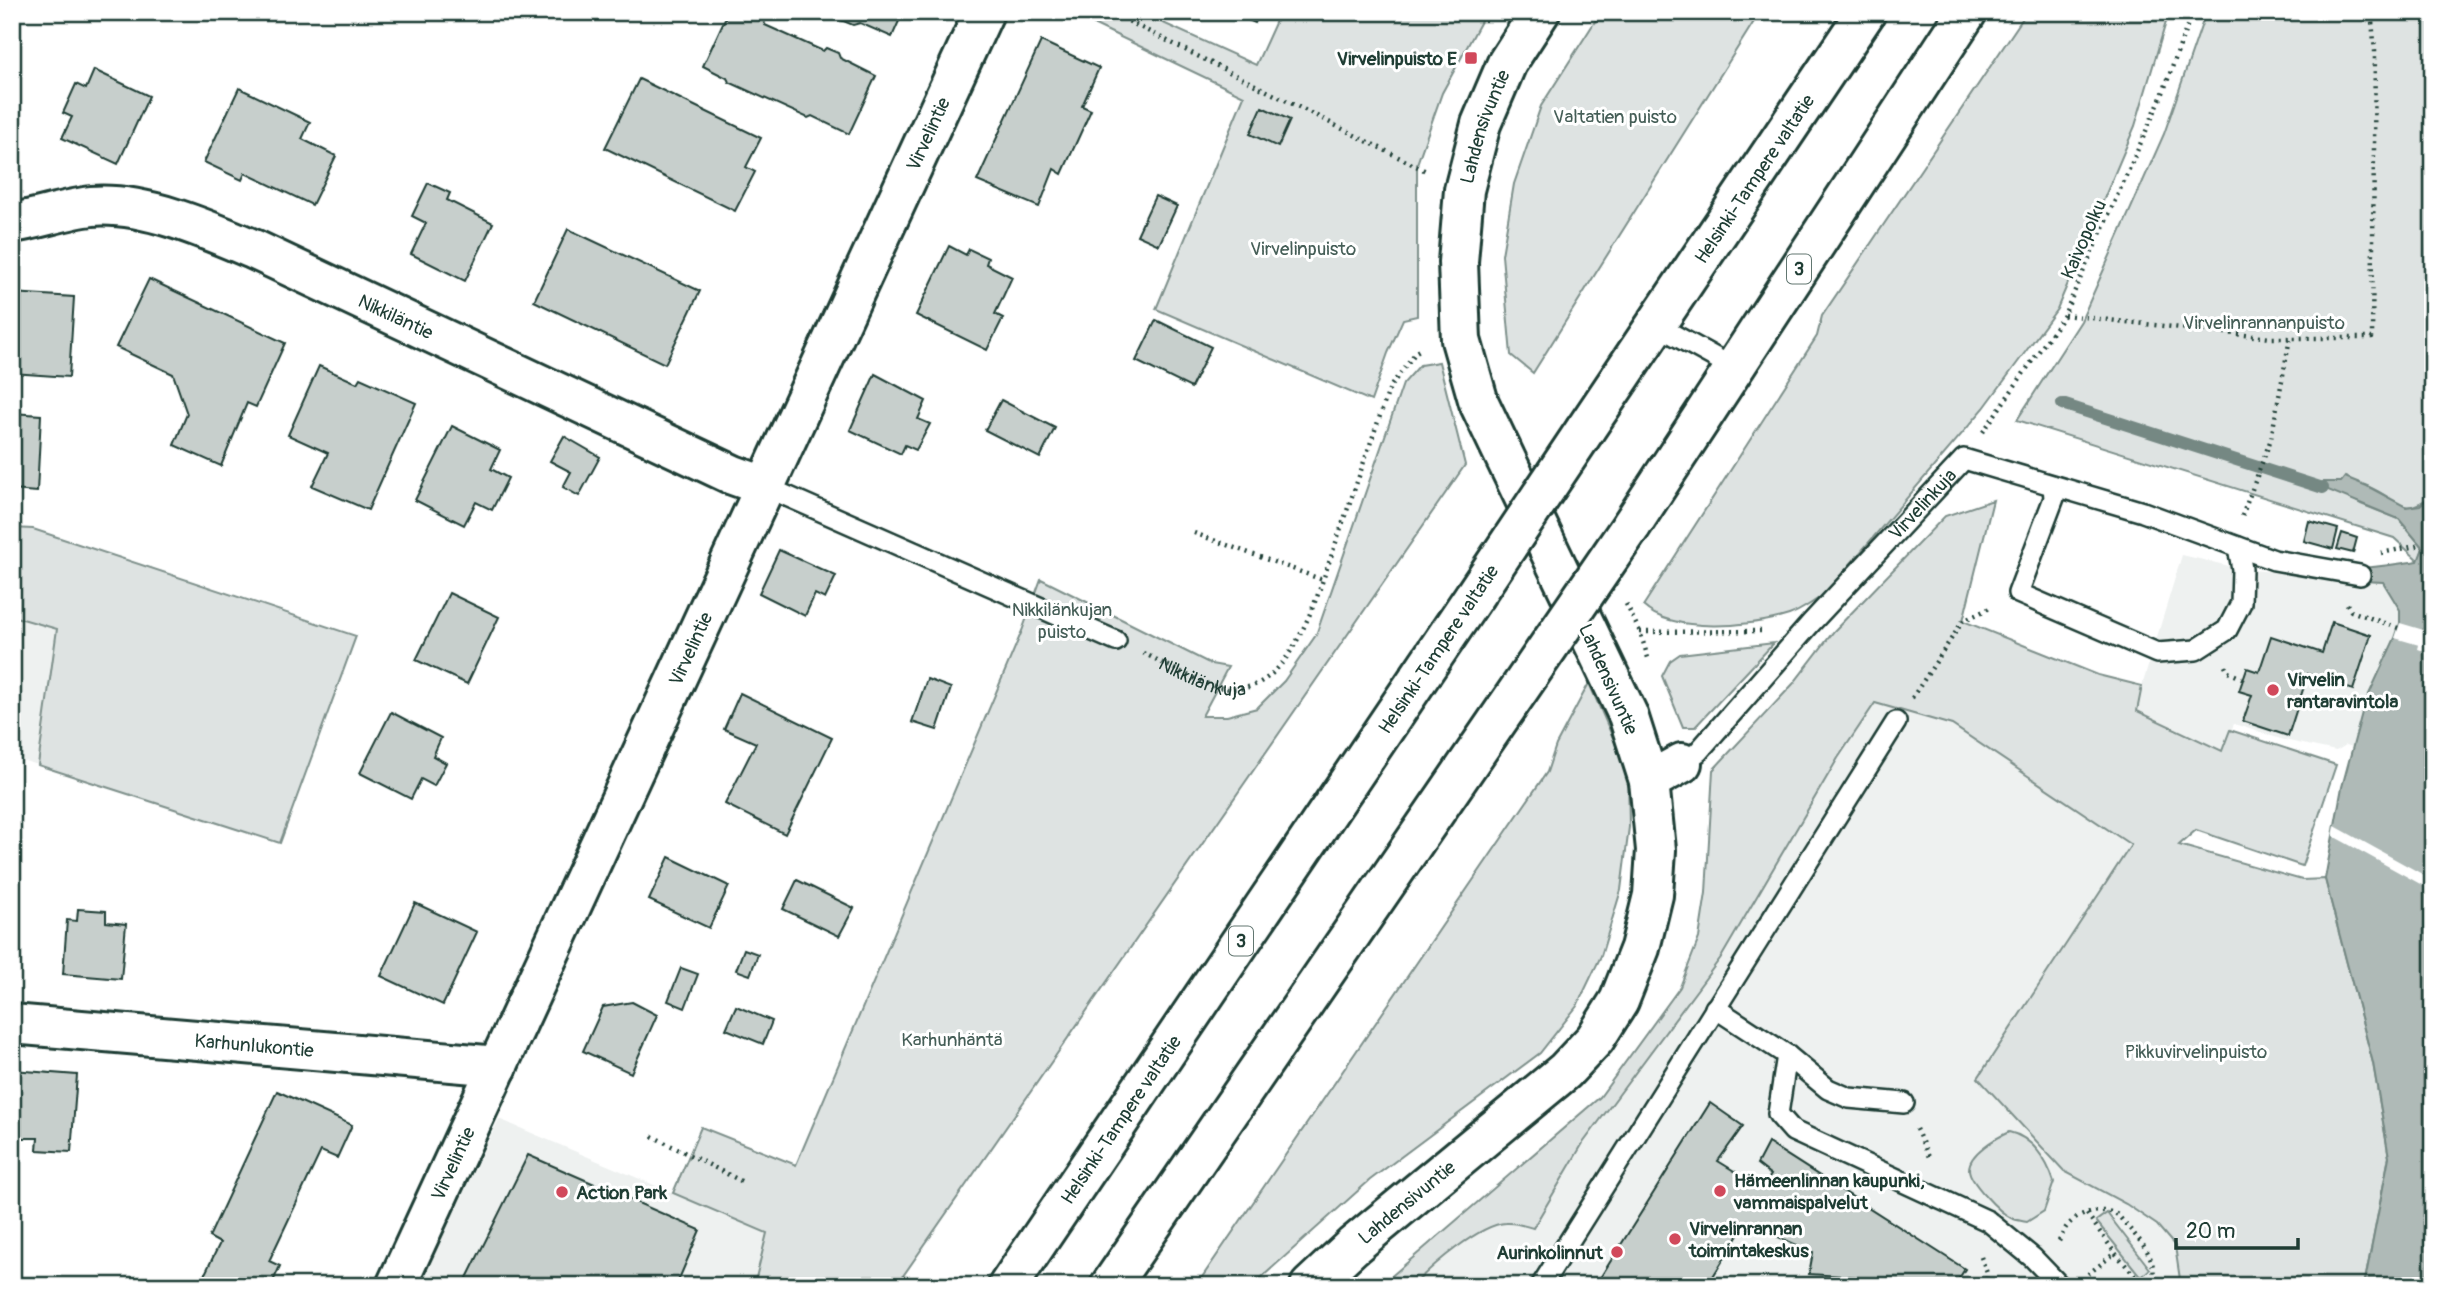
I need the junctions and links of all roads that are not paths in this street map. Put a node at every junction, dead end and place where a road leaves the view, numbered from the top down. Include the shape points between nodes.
1 (984, 12) edge
2 (1540, 12) edge
3 (1866, 12) edge
4 (1967, 12) edge
5 (12, 223) edge
6 (1656, 325) junction
7 (1734, 368) junction
8 (764, 486) junction
9 (2053, 486) junction
10 (2238, 547) junction
11 (2360, 575) dead end
12 (1116, 641) road end
13 (1896, 722) road end
14 (1665, 772) junction
15 (1716, 1008) junction
16 (12, 1024) edge
17 (1787, 1055) junction
18 (498, 1066) junction
19 (1904, 1103) dead end
20 (396, 1286) edge
21 (1008, 1286) edge
22 (1110, 1286) edge
23 (1310, 1286) edge
24 (1541, 1286) edge
25 (2060, 1286) edge

1 - 8 main road, Virvelintie
2 - 14 main road, Lahdensivuntie via 1507,63 1480,124 1464,190 1458,262 1461,340 1479,403 1629,715
3 - 6 main road, Helsinki-Tampere valtatie / 3
4 - 7 main road, 3
5 - 8 main road, Nikkiläntie via 89,206 118,205 207,230
6 - 7 lane
6 - 21 main road, Helsinki-Tampere valtatie / 3, bridge
7 - 22 main road, 3, bridge via 1631,526
8 - 12 lane
8 - 18 main road, Virvelintie
9 - 10 lane, Virvelinkuja
9 - 10 lane via 2054,498 2018,593 2157,653 2196,650 2227,630 2241,603
9 - 14 lane, Virvelinkuja via 1964,459 1698,752
10 - 11 lane, Virvelinkuja via 2274,560
13 - 15 lane
14 - 23 main road, Lahdensivuntie via 1653,895 1640,948 1619,1002 1595,1039 1565,1071 1353,1245
15 - 17 lane
15 - 24 lane
16 - 18 main road, Karhunlukontie
17 - 19 lane via 1828,1089 1849,1098
17 - 25 lane via 1778,1114 1793,1131 1988,1221
18 - 20 main road, Virvelintie

